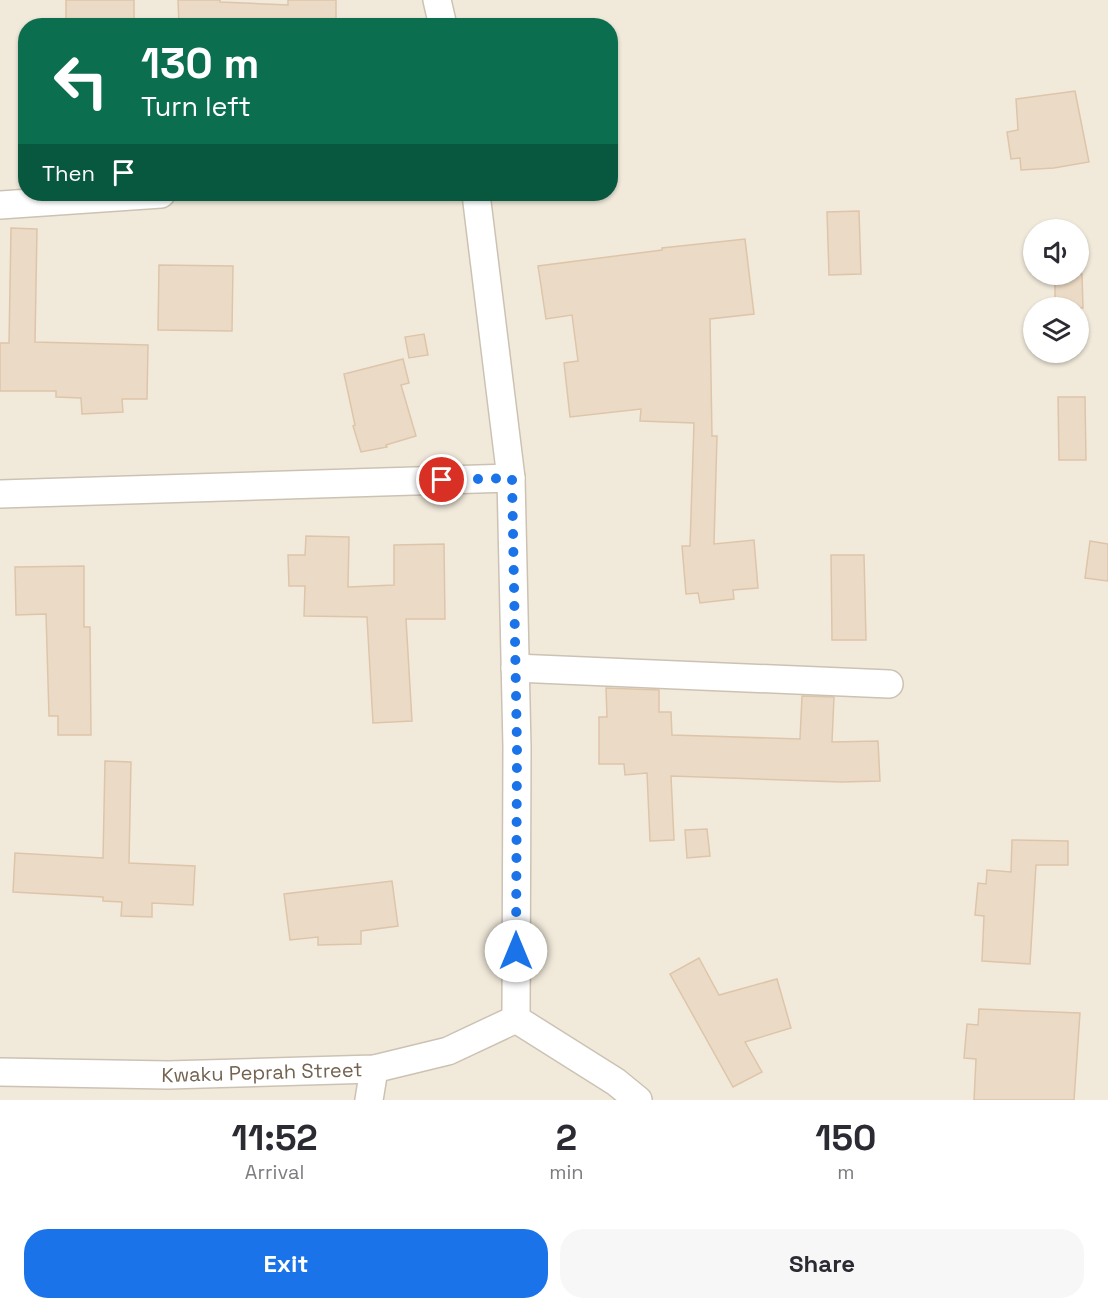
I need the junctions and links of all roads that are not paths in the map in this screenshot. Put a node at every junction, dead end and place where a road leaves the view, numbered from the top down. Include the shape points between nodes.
1 (437, 0) edge
2 (441, 18) edge
3 (59, 201) edge
4 (477, 201) edge
5 (0, 205) edge
6 (512, 478) junction
7 (0, 494) edge
8 (515, 668) junction
9 (889, 684) dead end
10 (516, 1019) junction
11 (374, 1069) junction
12 (0, 1072) edge
13 (369, 1100) edge
14 (638, 1100) edge

1 - 2 street
3 - 5 street
4 - 6 street
6 - 7 street
6 - 8 street
8 - 9 street
8 - 10 street
10 - 11 street, Kwaku Peprah Street via 448,1051
10 - 14 street
11 - 12 street, Kwaku Peprah Street via 168,1075
11 - 13 street

